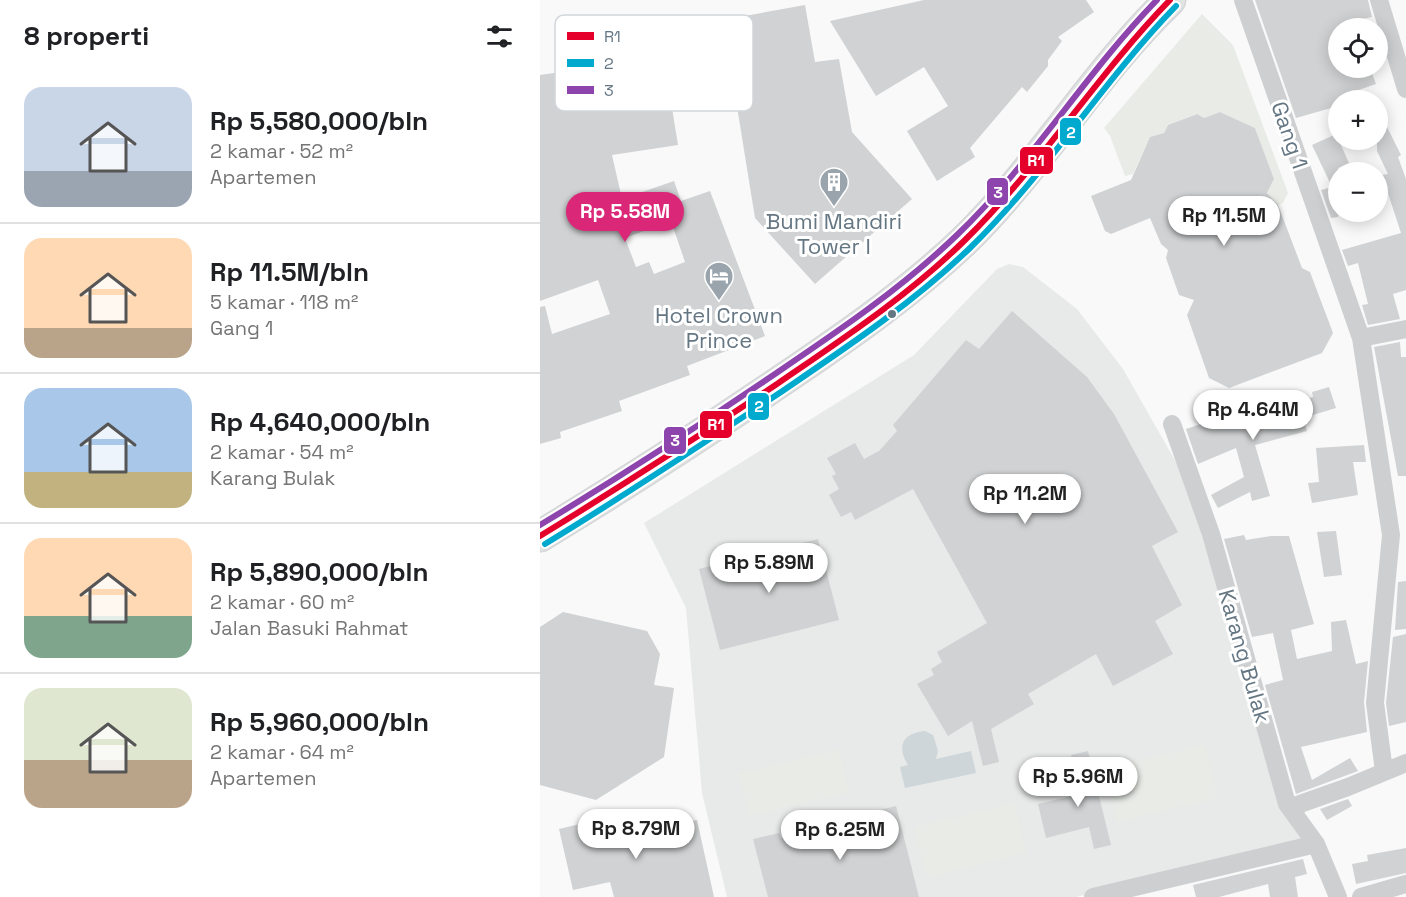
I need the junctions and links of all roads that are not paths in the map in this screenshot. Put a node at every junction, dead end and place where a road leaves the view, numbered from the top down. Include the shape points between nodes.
1 (1243, 0) edge
2 (1379, 0) edge
3 (1164, 4) edge
4 (1406, 89) edge
5 (1406, 329) edge
6 (1361, 338) junction
7 (1172, 424) dead end
8 (1398, 535) edge
9 (540, 536) edge
10 (1406, 763) edge
11 (1384, 771) junction
12 (1295, 815) junction
13 (1316, 844) junction
14 (1406, 884) edge
15 (1336, 889) edge
16 (1093, 897) edge
17 (1361, 897) edge

1 - 6 street, Gang 1
2 - 4 street
3 - 9 main road via 972,232 877,313 665,460
5 - 6 street
6 - 8 street, Gang 1
7 - 12 street, Karang Bulak via 1211,534 1287,804
8 - 11 street, Gang 1 via 1375,704
10 - 11 street
11 - 12 street via 1297,805
12 - 13 street, Karang Bulak
13 - 15 street, Karang Bulak
13 - 16 street
14 - 17 street

